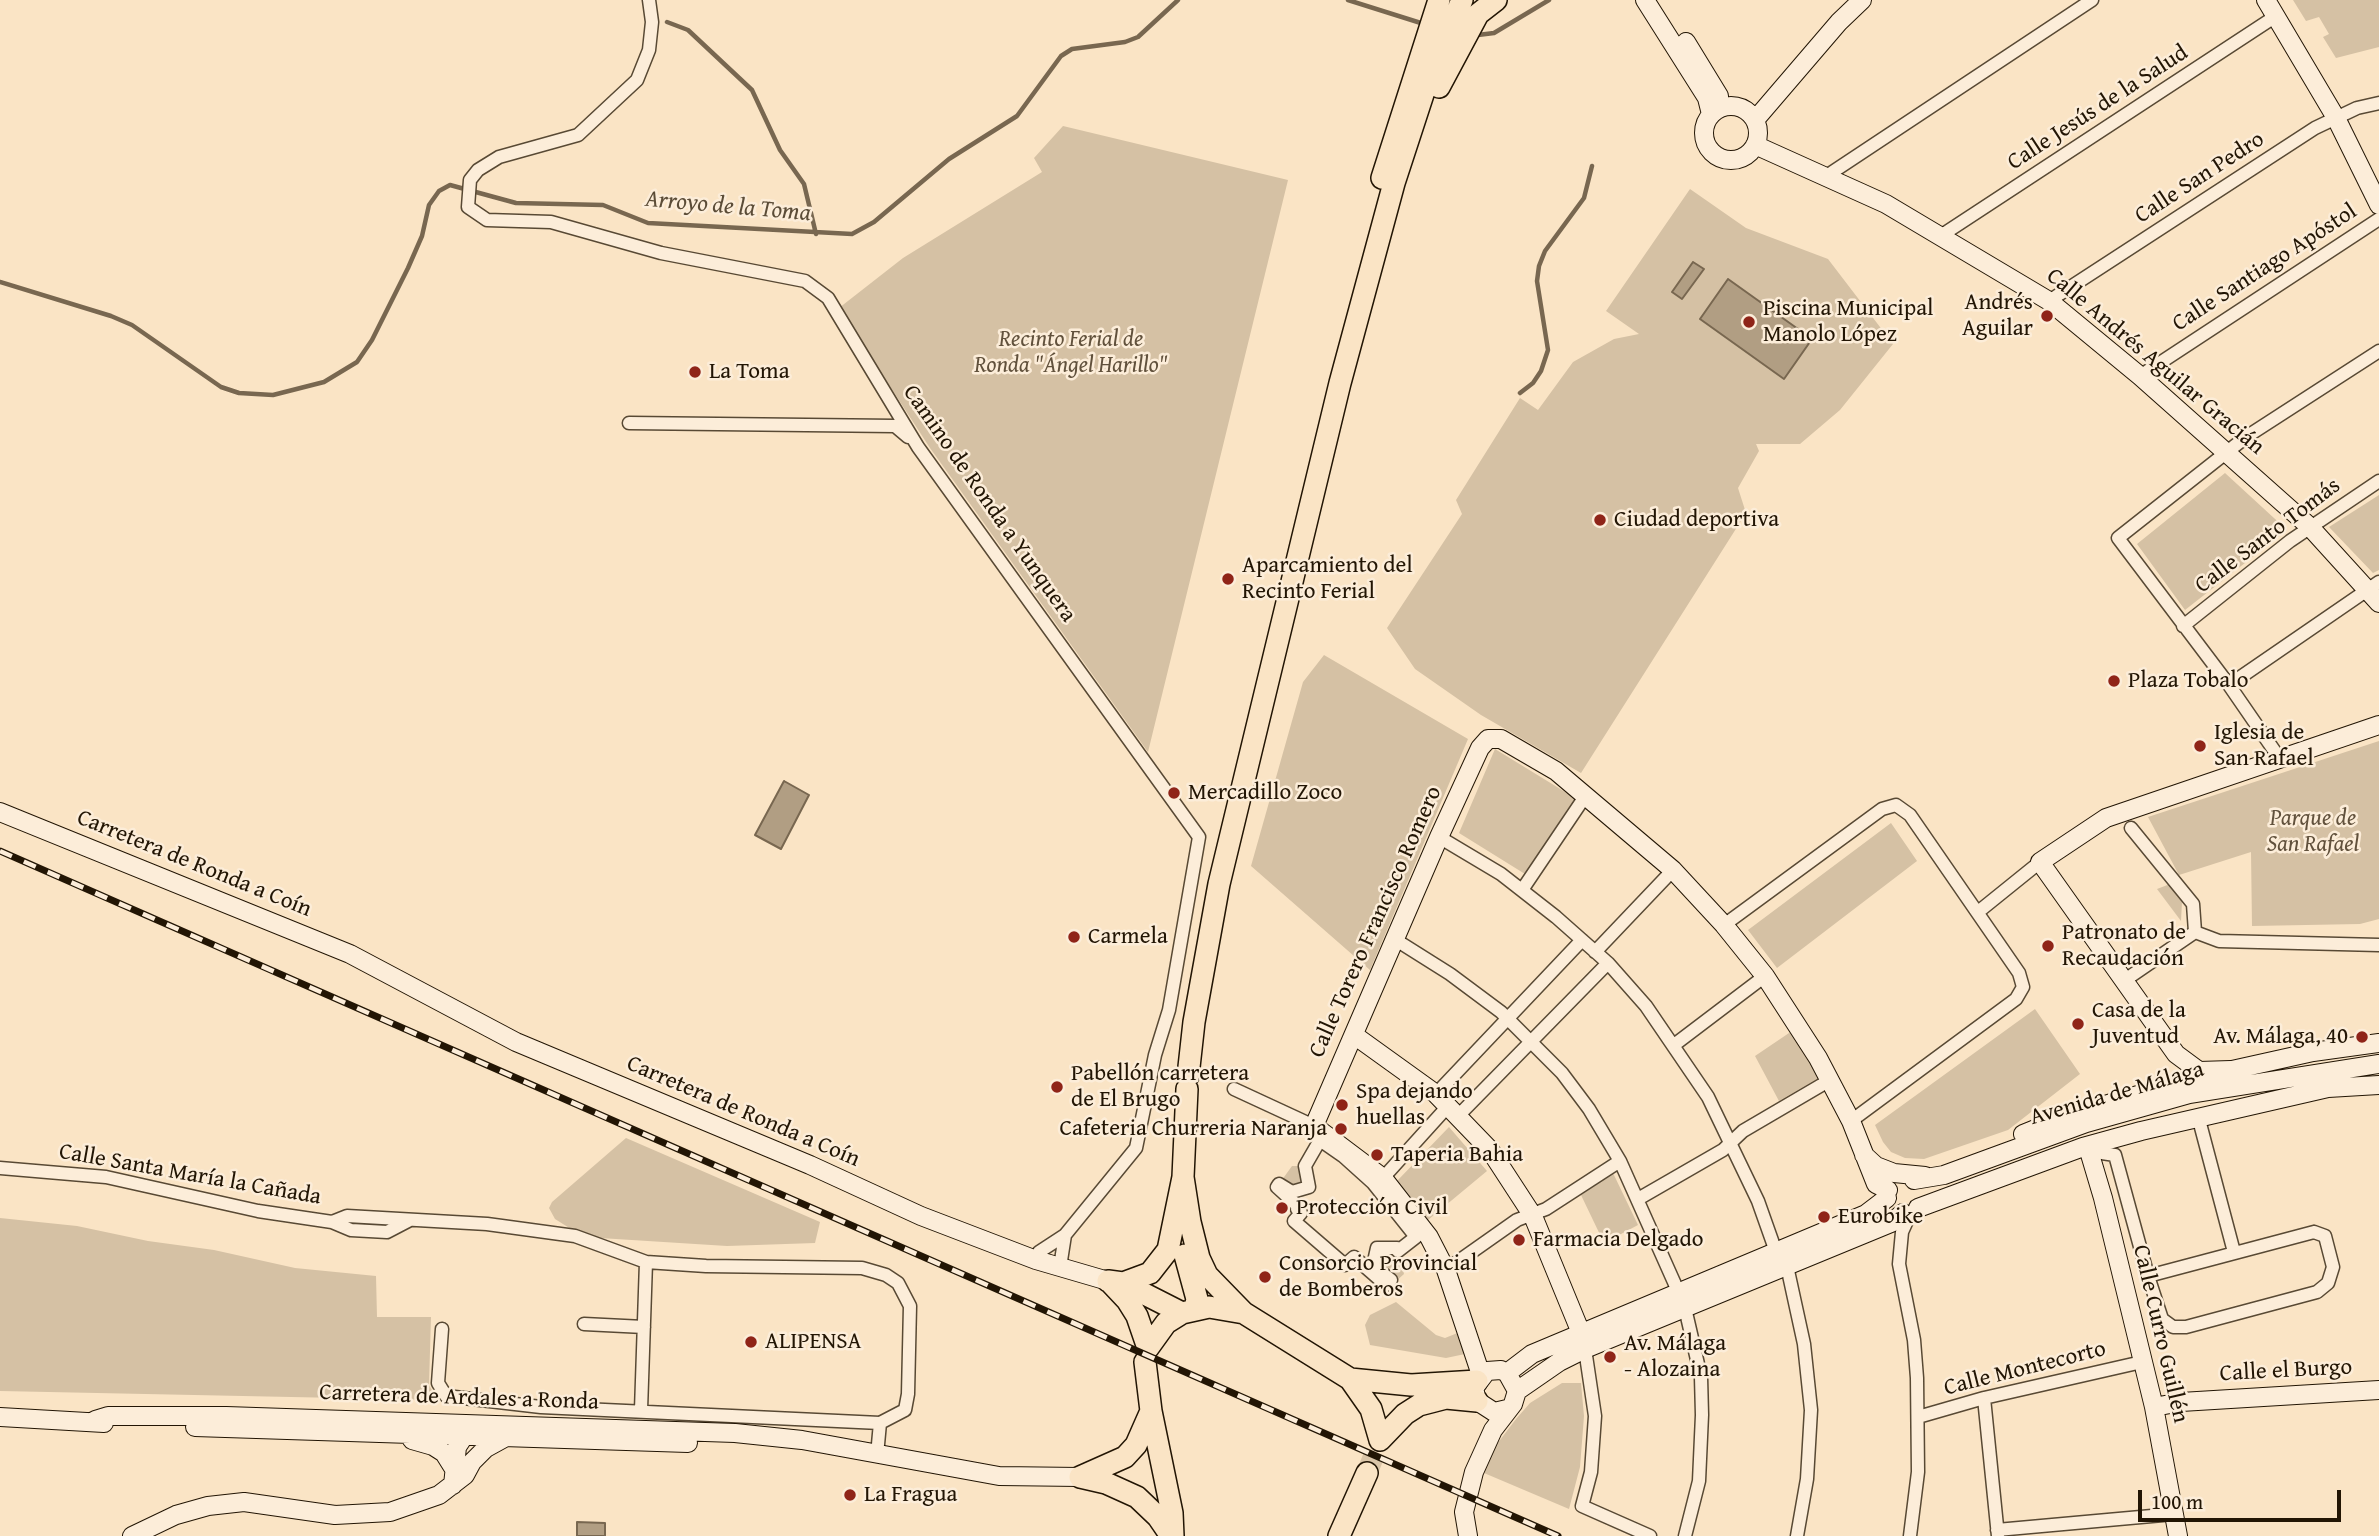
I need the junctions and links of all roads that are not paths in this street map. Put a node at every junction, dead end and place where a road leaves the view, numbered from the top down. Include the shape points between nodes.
1 (649, 0) edge
2 (1439, 0) edge
3 (1462, 0) edge
4 (1496, 0) edge
5 (1646, 0) edge
6 (1659, 0) edge
7 (1862, 0) edge
8 (2092, 0) edge
9 (2266, 0) edge
10 (2276, 16) junction
11 (2379, 103) edge
12 (1733, 106) junction
13 (1711, 114) junction
14 (2336, 118) junction
15 (1755, 120) junction
16 (1755, 145) junction
17 (1828, 175) junction
18 (2379, 205) edge
19 (2379, 219) edge
20 (1942, 235) junction
21 (2049, 301) junction
22 (2379, 351) edge
23 (2140, 376) junction
24 (1340, 383) junction
25 (629, 423) dead end
26 (918, 447) junction
27 (2227, 452) junction
28 (1318, 473) junction
29 (2379, 481) edge
30 (2310, 527) junction
31 (2372, 586) edge
32 (2379, 603) edge
33 (2183, 626) junction
34 (2229, 685) junction
35 (2379, 725) edge
36 (2280, 759) junction
37 (1586, 795) junction
38 (0, 812) edge
39 (0, 823) edge
40 (2131, 828) dead end
41 (1439, 837) junction
42 (83, 858) junction
43 (2040, 862) junction
44 (134, 866) junction
45 (1673, 870) junction
46 (1522, 890) junction
47 (188, 900) junction
48 (1978, 912) junction
49 (1724, 925) junction
50 (2195, 932) junction
51 (1396, 940) junction
52 (1582, 940) junction
53 (2379, 945) edge
54 (1595, 952) junction
55 (1608, 963) junction
56 (369, 965) junction
57 (1765, 976) junction
58 (2125, 980) junction
59 (1508, 1018) junction
60 (1354, 1035) junction
61 (1532, 1039) junction
62 (2379, 1043) edge
63 (1674, 1045) junction
64 (2176, 1054) junction
65 (2379, 1064) edge
66 (2231, 1070) junction
67 (1830, 1080) junction
68 (2379, 1085) edge
69 (2165, 1087) junction
70 (1234, 1089) dead end
71 (1448, 1105) junction
72 (2198, 1116) junction
73 (1851, 1121) junction
74 (1314, 1126) junction
75 (1732, 1142) junction
76 (2086, 1149) junction
77 (1863, 1154) junction
78 (1990, 1159) junction
79 (1620, 1161) junction
80 (0, 1168) edge
81 (1939, 1176) junction
82 (1183, 1177) junction
83 (1383, 1178) junction
84 (1914, 1180) junction
85 (1887, 1194) junction
86 (1638, 1199) junction
87 (1181, 1201) junction
88 (1911, 1211) junction
89 (1533, 1216) junction
90 (1065, 1235) junction
91 (1775, 1249) junction
92 (1398, 1251) joint
93 (2234, 1252) junction
94 (1036, 1259) junction
95 (646, 1262) junction
96 (1787, 1266) junction
97 (1060, 1267) junction
98 (1446, 1270) junction
99 (2148, 1276) junction
100 (1116, 1282) junction
101 (1678, 1291) junction
102 (1685, 1308) junction
103 (1188, 1311) junction
104 (1244, 1313) junction
105 (583, 1324) dead end
106 (644, 1327) junction
107 (442, 1329) dead end
108 (1583, 1341) junction
109 (1146, 1355) junction
110 (2142, 1362) junction
111 (1507, 1373) junction
112 (1350, 1379) junction
113 (2379, 1390) edge
114 (1517, 1391) junction
115 (1481, 1392) junction
116 (1984, 1398) junction
117 (2154, 1407) junction
118 (1507, 1409) junction
119 (641, 1410) junction
120 (1151, 1411) junction
121 (0, 1417) edge
122 (1918, 1417) junction
123 (365, 1419) junction
124 (95, 1420) junction
125 (880, 1423) junction
126 (573, 1426) junction
127 (1493, 1430) junction
128 (396, 1434) junction
129 (464, 1435) junction
130 (506, 1437) junction
131 (821, 1446) junction
132 (877, 1455) junction
133 (472, 1462) junction
134 (1367, 1472) tunnel mouth
135 (454, 1477) junction
136 (1080, 1477) junction
137 (1914, 1513) junction
138 (2174, 1514) junction
139 (1997, 1533) edge
140 (132, 1536) edge
141 (1172, 1536) edge
142 (1339, 1536) edge
143 (1468, 1536) edge
144 (1650, 1536) edge
145 (1685, 1536) edge
146 (1797, 1536) edge
147 (1910, 1536) edge
148 (1916, 1536) edge
149 (2178, 1536) edge

1 - 26 street, Camino de Ronda a Yunquera via 649,50 638,80 578,135 499,158 478,170 470,180 466,201 474,213 487,220 551,222 661,253 805,281 828,298
2 - 24 main road via 1391,146 1350,299
3 - 24 main road via 1427,82 1394,183
4 - 28 main road via 1478,14 1431,104
5 - 13 main road via 1707,98
6 - 12 main road via 1720,98
7 - 15 main road
8 - 17 street
9 - 10 main road
10 - 14 main road
10 - 20 street, Calle Jesús de la Salud
11 - 14 street, Calle San Pedro
12 - 13 main road
12 - 15 main road via 1746,110
13 - 16 main road via 1704,137 1716,156 1736,160
14 - 18 main road
14 - 21 street, Calle San Pedro
15 - 16 main road
16 - 17 main road, Calle Andrés Aguilar Gracián
17 - 20 main road, Calle Andrés Aguilar Gracián
19 - 23 street, Calle Santiago Apóstol
20 - 21 main road, Calle Andrés Aguilar Gracián
21 - 23 main road, Calle Andrés Aguilar Gracián
22 - 27 street
23 - 27 main road, Calle Andrés Aguilar Gracián
24 - 28 main road
25 - 26 street via 895,426
26 - 90 street, Camino de Ronda a Yunquera via 1199,837 1169,1010 1136,1148
27 - 30 main road, Calle Andrés Aguilar Gracián
27 - 33 street via 2118,538
28 - 82 main road via 1219,884 1194,1022
29 - 30 street, Calle Santo Tomás
30 - 31 main road, Calle Andrés Aguilar Gracián
30 - 33 street, Calle Santo Tomás
31 - 32 main road, Calle Andrés Aguilar Gracián
31 - 34 street
33 - 34 street
34 - 36 street
35 - 36 main road
36 - 43 main road via 2106,818
37 - 41 main road, Calle Torero Francisco Romero via 1556,771 1501,739 1488,739
37 - 45 main road
37 - 46 street
38 - 44 main road, Carretera de Ronda a Coín
39 - 42 main road, Carretera de Ronda a Coín
40 - 50 street via 2193,904
41 - 46 street
41 - 51 main road, Calle Torero Francisco Romero
42 - 44 main road
42 - 47 main road, Carretera de Ronda a Coín
43 - 48 street
43 - 58 main road
44 - 47 main road via 140,874 169,885
44 - 56 main road, Carretera de Ronda a Coín
45 - 49 main road
45 - 54 street
46 - 52 street
47 - 56 main road, Carretera de Ronda a Coín
48 - 49 street via 1910,815 1896,805 1882,809
48 - 73 street via 2019,973 2023,987 2016,999
49 - 57 main road
50 - 53 street via 2227,941
50 - 58 street
51 - 59 street
51 - 60 main road, Calle Torero Francisco Romero
52 - 54 street
52 - 59 street
54 - 55 street
55 - 61 street
55 - 63 street
56 - 94 main road, Carretera de Ronda a Coín via 565,1065 921,1216
57 - 63 street
57 - 67 main road
58 - 64 main road
59 - 61 street
59 - 71 street
60 - 71 main road
60 - 74 main road, Calle Torero Francisco Romero
61 - 71 street
61 - 79 street via 1589,1109
62 - 66 main road
63 - 75 street
64 - 66 main road via 2199,1071
64 - 69 main road via 2176,1069
65 - 78 main road, Avenida de Málaga via 2189,1094 2086,1123
66 - 69 main road
67 - 73 main road
67 - 75 street
68 - 72 main road, Avenida de Málaga via 2328,1088
69 - 78 main road via 2065,1117 2022,1135
70 - 74 street
71 - 83 street
71 - 89 main road via 1490,1150
72 - 76 main road, Avenida de Málaga
72 - 93 street
73 - 77 main road
74 - 83 main road
75 - 86 street
75 - 91 street
76 - 88 main road, Avenida de Málaga
76 - 99 street via 2115,1155
76 - 110 main road, Calle Curro Guillén
77 - 81 main road via 1876,1166 1895,1172
77 - 85 main road via 1876,1184
78 - 81 main road, Avenida de Málaga
79 - 86 street
79 - 89 street
80 - 95 street, Calle Santa María la Cañada via 106,1177 258,1211 332,1222 347,1216 488,1224 575,1236
81 - 84 main road, Avenida de Málaga
82 - 87 main road
82 - 104 main road via 1199,1258 1207,1275
83 - 98 main road via 1429,1237
84 - 85 main road via 1898,1179
84 - 88 main road via 1923,1193
85 - 88 main road via 1893,1209
85 - 91 main road, Avenida de Málaga via 1866,1214
86 - 101 street
87 - 100 main road via 1161,1262 1150,1273
87 - 103 main road via 1186,1261 1196,1298
88 - 96 main road, Avenida de Málaga
88 - 122 street via 1902,1232 1899,1264 1914,1340
89 - 98 street via 1517,1220
89 - 108 main road
90 - 94 street, Camino de Ronda a Yunquera
90 - 97 street
91 - 101 main road, Avenida de Málaga
92 - 92 street via 1416,1237 1402,1216 1367,1177 1320,1140 1305,1166 1309,1187 1292,1192 1277,1187 1298,1207 1301,1213 1294,1221 1345,1265 1354,1257 1386,1285 1391,1280 1373,1266 1377,1248
93 - 99 street
93 - 99 street via 2314,1232 2325,1236 2333,1267 2328,1283 2317,1292 2174,1327 2162,1319
94 - 97 main road, Carretera de Ronda a Coín
95 - 106 street
95 - 125 street, Calle Santa María la Cañada via 863,1268 898,1283 910,1306 908,1394 905,1410
96 - 102 main road, Avenida de Málaga
96 - 146 street via 1804,1344 1811,1410 1807,1479
97 - 100 main road, Carretera de Ronda a Coín
98 - 115 main road
100 - 103 main road
100 - 109 main road via 1137,1316
101 - 108 main road, Avenida de Málaga
102 - 108 main road, Avenida de Málaga
102 - 145 street via 1701,1377 1702,1415 1699,1481
103 - 104 main road via 1224,1307
103 - 109 main road via 1166,1323
104 - 112 main road
105 - 106 street
106 - 119 street
107 - 119 street via 438,1383 446,1396 541,1407
108 - 111 main road, Avenida de Málaga via 1532,1354
108 - 114 main road, Avenida de Málaga
108 - 144 street via 1595,1416 1591,1472 1582,1506
109 - 120 main road
110 - 116 street, Calle Montecorto
110 - 117 main road, Calle Curro Guillén
111 - 114 main road
111 - 115 main road via 1494,1370
112 - 115 main road
112 - 115 main road via 1371,1409 1380,1440 1419,1405
113 - 117 main road, Calle el Burgo
114 - 118 main road
115 - 118 main road
115 - 127 main road
116 - 122 street, Calle Montecorto
116 - 139 street
117 - 138 main road, Calle Curro Guillén
118 - 127 main road
119 - 125 street
120 - 136 main road via 1136,1446 1125,1457
120 - 141 main road
121 - 124 main road, Carretera de Ardales a Ronda
122 - 137 street
123 - 124 main road, Carretera de Ardales a Ronda via 108,1416
123 - 126 main road, Carretera de Ardales a Ronda
123 - 129 main road via 387,1426 453,1429
124 - 128 main road, Carretera de Ardales a Ronda
125 - 132 street
126 - 129 main road via 552,1431 478,1430
126 - 131 main road, Carretera de Ardales a Ronda via 735,1433
127 - 143 main road via 1474,1472 1464,1511
128 - 129 main road, Carretera de Ardales a Ronda
128 - 135 main road via 433,1446 450,1460
129 - 130 main road, Carretera de Ardales a Ronda
129 - 133 main road via 472,1449
129 - 135 main road via 457,1447
130 - 131 main road, Carretera de Ardales a Ronda
130 - 133 main road
131 - 132 main road, Carretera de Ardales a Ronda
132 - 136 main road, Carretera de Ardales a Ronda via 999,1476
133 - 135 main road via 465,1475
134 - 142 main road
135 - 140 main road via 420,1503 361,1516 244,1503 208,1506
136 - 141 main road via 1137,1497
137 - 147 street
137 - 148 street
138 - 139 street
138 - 149 main road, Calle Curro Guillén

